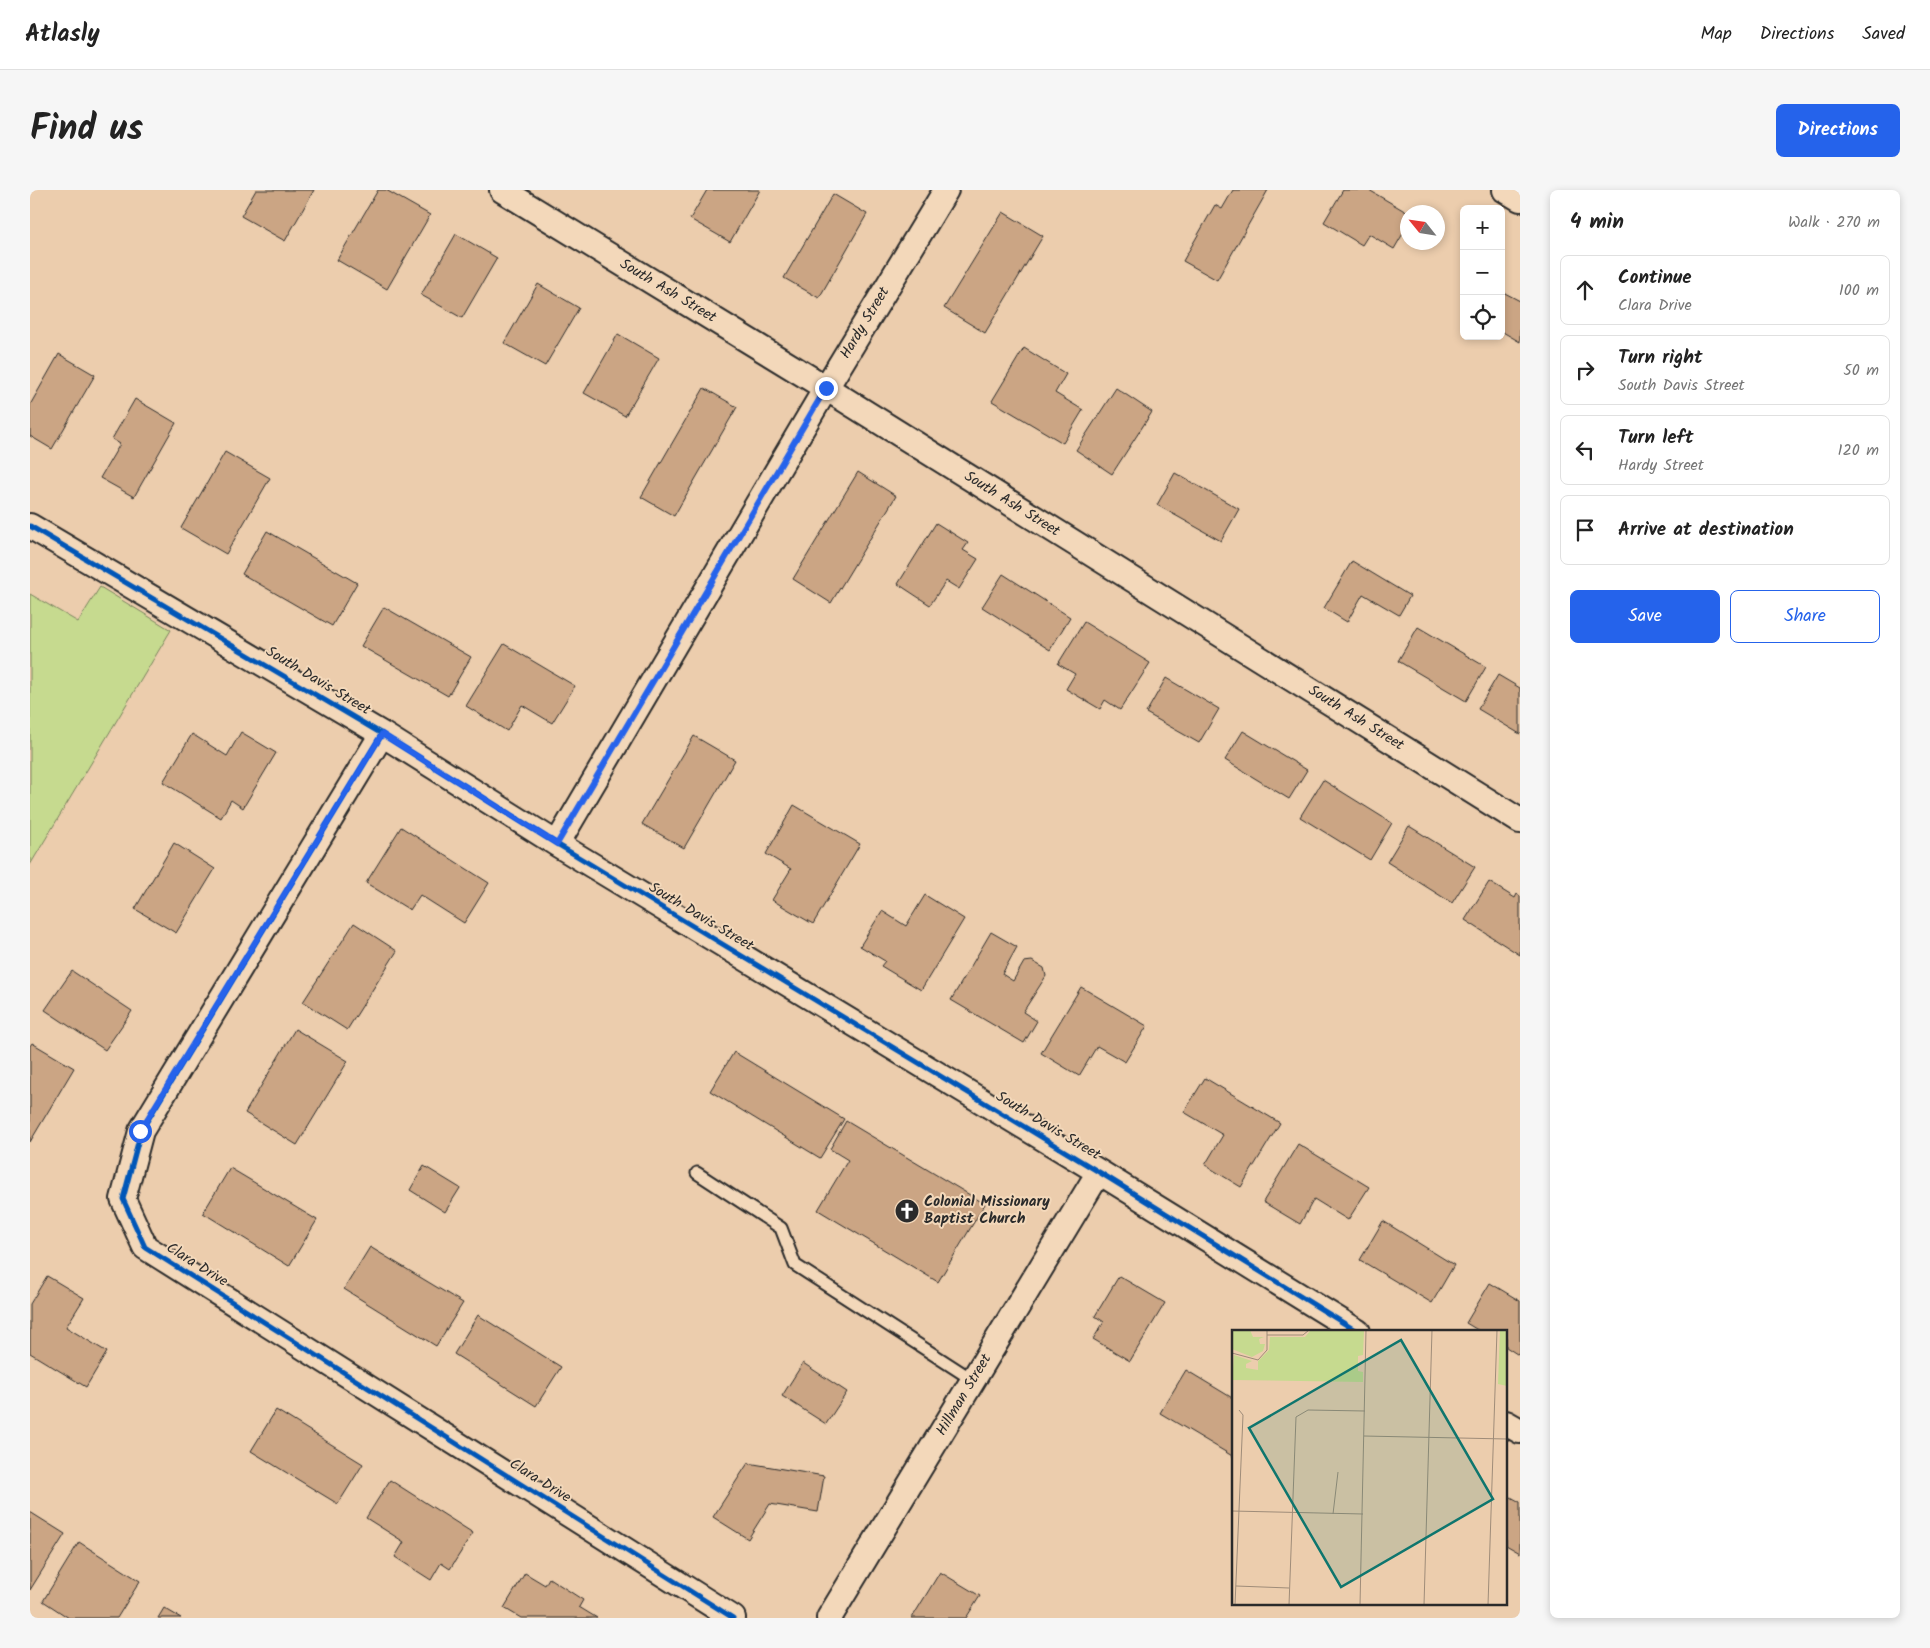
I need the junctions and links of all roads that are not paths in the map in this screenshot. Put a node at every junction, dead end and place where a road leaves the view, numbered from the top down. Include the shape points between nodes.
1 (502, 190) edge
2 (946, 190) edge
3 (1505, 190) edge
4 (1520, 199) edge
5 (826, 388) junction
6 (30, 526) edge
7 (382, 734) junction
8 (1520, 821) edge
9 (557, 844) junction
10 (1099, 1172) junction
11 (696, 1173) dead end
12 (1355, 1330) edge
13 (973, 1380) junction
14 (1508, 1424) edge
15 (1520, 1432) edge
16 (733, 1618) edge
17 (829, 1618) edge

1 - 5 street, South Ash Street
2 - 5 street, Hardy Street
3 - 4 street
5 - 8 street, South Ash Street
5 - 9 street, Hardy Street
6 - 7 street, South Davis Street
7 - 9 street, South Davis Street
7 - 16 street, Clara Drive via 140,1131 123,1199 145,1247
9 - 10 street, South Davis Street
10 - 12 street, South Davis Street
10 - 13 street, Hillman Street
11 - 13 lane via 781,1228 794,1265
13 - 17 street, Hillman Street
14 - 15 street

